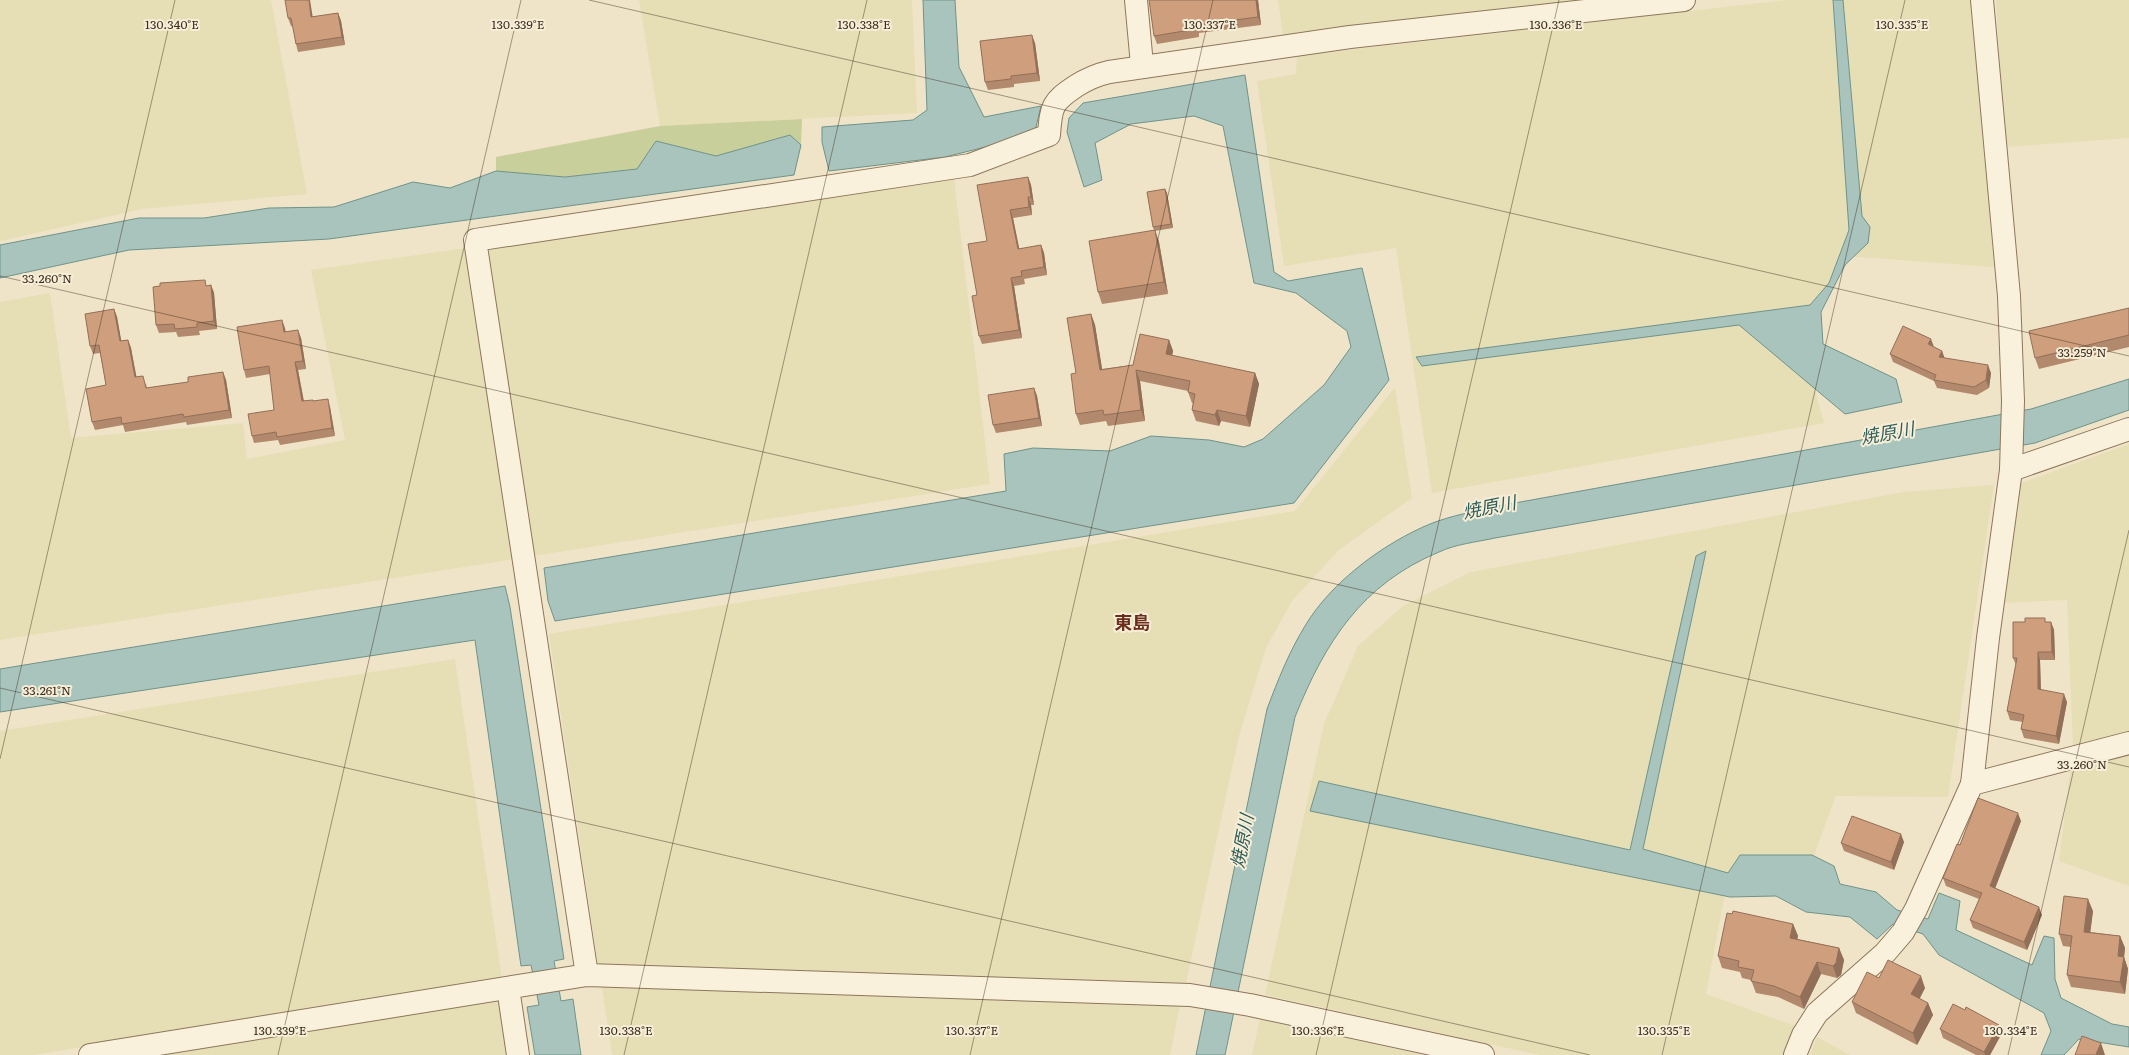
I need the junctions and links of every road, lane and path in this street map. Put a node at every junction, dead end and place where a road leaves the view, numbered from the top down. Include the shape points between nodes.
1 (1136, 0) edge
2 (1684, 0) edge
3 (1982, 0) edge
4 (1142, 65) junction
5 (2129, 429) edge
6 (2011, 470) junction
7 (2129, 743) edge
8 (1972, 784) junction
9 (587, 975) junction
10 (519, 986) junction
11 (90, 1055) edge
12 (518, 1055) edge
13 (1483, 1055) edge
14 (1795, 1055) edge

1 - 4 street
2 - 4 street via 1350,36
3 - 6 street via 2009,296 2013,400
4 - 9 street via 1090,77 1057,101 1049,136 970,165 475,240
5 - 6 street
6 - 8 street
7 - 8 street
8 - 14 street via 1903,932 1885,953 1817,1013
9 - 10 street
9 - 13 street via 1190,995
10 - 11 street
10 - 12 street

